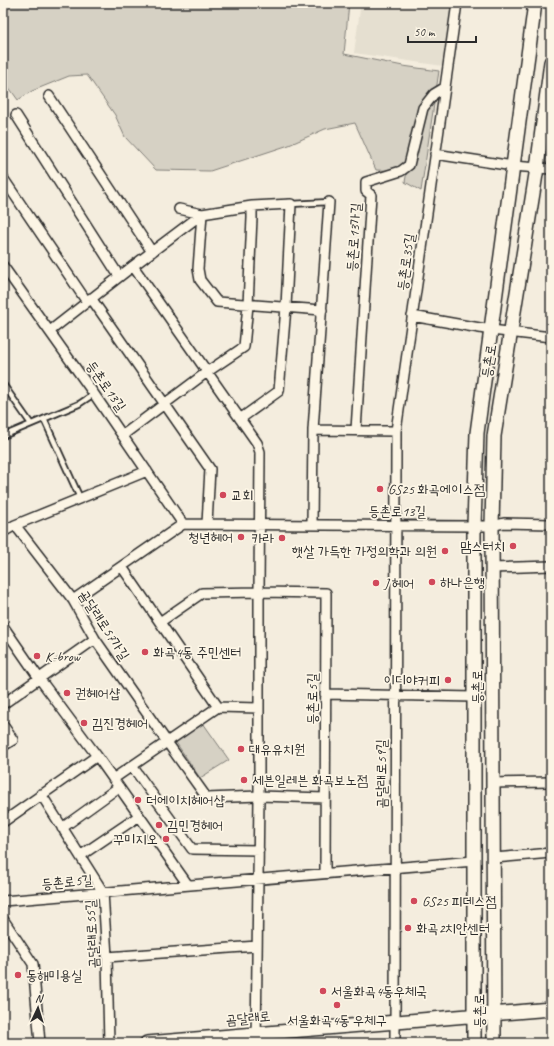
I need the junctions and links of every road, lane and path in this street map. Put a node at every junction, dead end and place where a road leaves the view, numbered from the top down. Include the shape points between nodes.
1 (456, 3) edge
2 (535, 3) edge
3 (551, 62) edge
4 (444, 88) junction
5 (49, 96) dead end
6 (16, 115) dead end
7 (435, 154) junction
8 (513, 166) junction
9 (537, 168) junction
10 (551, 169) edge
11 (3, 178) edge
12 (329, 202) joint
13 (291, 204) junction
14 (252, 206) junction
15 (179, 209) dead end
16 (202, 214) junction
17 (152, 252) junction
18 (3, 266) edge
19 (132, 266) junction
20 (119, 276) junction
21 (89, 300) junction
22 (248, 305) junction
23 (286, 308) junction
24 (322, 310) junction
25 (412, 316) junction
26 (491, 330) junction
27 (50, 331) junction
28 (510, 332) junction
29 (551, 337) edge
30 (207, 372) junction
31 (3, 384) edge
32 (94, 394) junction
33 (165, 404) junction
34 (44, 419) junction
35 (240, 419) junction
36 (31, 424) junction
37 (313, 430) junction
38 (356, 430) junction
39 (396, 431) junction
40 (123, 435) junction
41 (3, 436) edge
42 (147, 471) junction
43 (80, 498) junction
44 (183, 524) junction
45 (207, 524) junction
46 (260, 524) junction
47 (551, 524) edge
48 (15, 525) junction
49 (312, 525) junction
50 (396, 525) junction
51 (474, 526) junction
52 (492, 526) junction
53 (3, 531) edge
54 (551, 566) edge
55 (122, 567) junction
56 (492, 568) junction
57 (259, 592) junction
58 (73, 600) junction
59 (160, 622) junction
60 (3, 626) edge
61 (95, 639) junction
62 (39, 678) junction
63 (326, 694) junction
64 (395, 696) junction
65 (474, 697) junction
66 (3, 704) edge
67 (218, 706) junction
68 (259, 708) junction
69 (3, 725) edge
70 (167, 742) junction
71 (3, 746) edge
72 (97, 756) junction
73 (132, 766) junction
74 (113, 779) junction
75 (551, 782) edge
76 (493, 783) junction
77 (119, 787) junction
78 (41, 794) junction
79 (259, 796) junction
80 (325, 798) junction
81 (139, 816) junction
82 (3, 822) edge
83 (62, 828) junction
84 (259, 850) junction
85 (551, 853) edge
86 (80, 856) junction
87 (494, 858) junction
88 (474, 861) junction
89 (395, 868) junction
90 (325, 873) junction
91 (258, 879) junction
92 (188, 885) junction
93 (104, 892) junction
94 (3, 901) edge
95 (3, 919) edge
96 (257, 946) junction
97 (107, 957) junction
98 (551, 1009) edge
99 (495, 1013) junction
100 (473, 1015) junction
101 (395, 1022) junction
102 (255, 1038) edge
103 (40, 1043) edge
104 (109, 1043) edge
105 (147, 1043) edge
106 (395, 1043) edge
107 (474, 1043) edge
108 (494, 1043) edge

1 - 4 street, 등촌로35길
2 - 8 main road, 등촌로
3 - 9 main road, 등촌로
4 - 7 street, 등촌로35길
4 - 38 street, 등촌로13가길 via 434,94 423,108 409,165 401,171 366,182 366,191 371,195
5 - 17 street
6 - 20 street
7 - 8 street
7 - 25 street, 등촌로35길
8 - 9 street
8 - 26 main road, 등촌로
9 - 10 street
9 - 28 main road, 등촌로
11 - 21 street
12 - 13 lane
12 - 24 street, 등촌로13가길
13 - 14 street
13 - 23 street
14 - 16 street
14 - 22 street
15 - 16 street
16 - 17 street
16 - 22 street via 198,269 200,280 217,302
17 - 19 street
18 - 27 street, 등촌로13길
19 - 20 street
19 - 30 street
20 - 21 street
21 - 27 street
21 - 33 street
22 - 23 street
22 - 30 street via 244,346
23 - 24 street
23 - 35 street via 278,391
24 - 37 street, 등촌로13가길
25 - 26 street, 등촌로
25 - 39 street, 등촌로35길
26 - 28 street, 등촌로
26 - 51 main road, 등촌로 via 477,433
27 - 32 street, 등촌로13길
28 - 29 street
28 - 52 main road, 등촌로 via 494,436
30 - 33 street
30 - 35 street
31 - 36 lane
32 - 34 lane via 79,404
32 - 40 street, 등촌로13길
33 - 40 street
33 - 45 street via 210,468
34 - 36 lane
34 - 43 lane
35 - 46 street via 257,443 260,452
36 - 41 lane
37 - 38 street
37 - 49 street, 등촌로13가길
38 - 39 street
39 - 50 street, 등촌로35길
40 - 42 street, 등촌로13길
42 - 43 street
42 - 44 street, 등촌로13길
43 - 48 street
44 - 45 street, 등촌로13길
44 - 55 street
45 - 46 street, 등촌로13길
46 - 49 street, 등촌로13길
46 - 57 street
47 - 52 street, 등촌로13길 via 504,523
48 - 53 street
48 - 58 street, 곰달래로57가길
49 - 50 street, 등촌로13길
50 - 51 street, 등촌로13길
50 - 64 street, 곰달래로59길
51 - 52 street, 등촌로13길
51 - 65 main road, 등촌로
52 - 56 main road, 등촌로
54 - 56 street
55 - 58 street
55 - 59 street
56 - 76 main road, 등촌로
57 - 59 street via 202,593
57 - 63 street, 등촌로5길 via 326,593
57 - 68 street
58 - 61 street, 곰달래로57가길
59 - 67 street
60 - 62 street
61 - 62 street
61 - 70 street, 곰달래로57가길
62 - 66 street
62 - 72 street
63 - 64 street, 등촌로
63 - 80 street, 등촌로5길
64 - 65 street, 등촌로
64 - 89 street, 곰달래로59길
65 - 88 main road, 등촌로
67 - 68 street
67 - 70 street
68 - 79 street
69 - 71 street via 13,740
70 - 73 street
70 - 79 street, 곰달래로57가길 via 207,798
72 - 74 street
72 - 78 street
73 - 74 street
73 - 84 street via 192,849
74 - 77 street
75 - 76 street
76 - 87 main road, 등촌로
77 - 81 street
77 - 83 street
78 - 82 street
78 - 83 street, 곰달래로55길
79 - 80 street
79 - 84 street
80 - 90 street, 등촌로5길
81 - 86 street
81 - 92 street
83 - 86 street, 곰달래로55길
84 - 91 street
85 - 87 street
86 - 93 street, 곰달래로55길
87 - 99 main road, 등촌로
88 - 89 street, 등촌로5길
88 - 100 main road, 등촌로
89 - 90 street, 등촌로5길
89 - 101 street, 곰달래로59길
90 - 91 street, 등촌로5길
91 - 92 street, 등촌로5길
91 - 96 street
92 - 93 street, 등촌로5길
93 - 94 street, 등촌로5길
93 - 97 street, 곰달래로55길
95 - 103 street via 33,964
96 - 97 street
96 - 102 street
97 - 104 street, 곰달래로55길
98 - 99 main road, 곰달래로
99 - 100 main road, 곰달래로
99 - 108 main road, 등촌로
100 - 101 main road, 곰달래로
100 - 107 main road, 등촌로
101 - 102 main road, 곰달래로
101 - 106 street, 곰달래로59길
102 - 105 main road, 곰달래로

